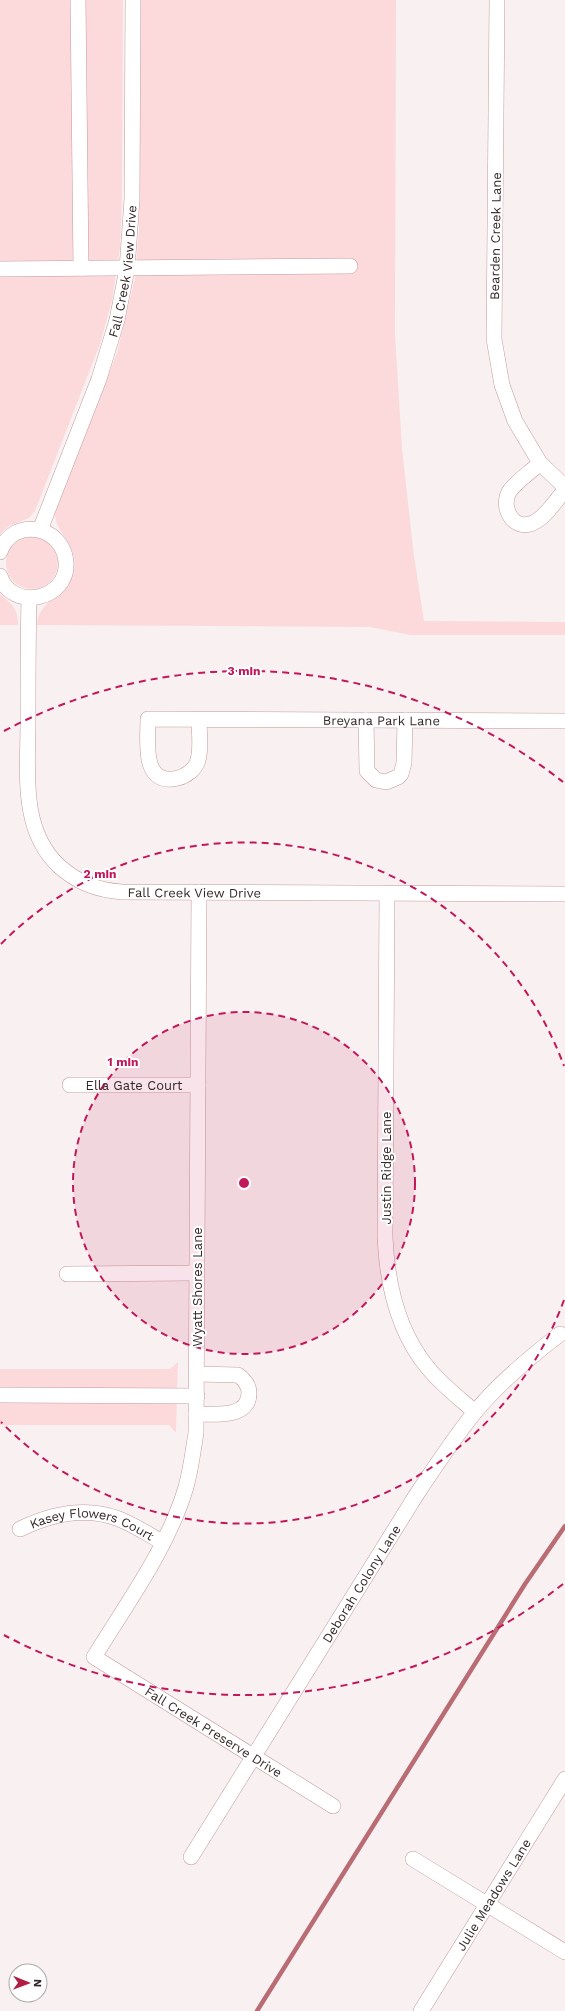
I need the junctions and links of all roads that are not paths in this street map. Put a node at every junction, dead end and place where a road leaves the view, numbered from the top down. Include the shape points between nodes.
1 (78, 0) edge
2 (133, 0) edge
3 (497, 0) edge
4 (350, 266) dead end
5 (81, 268) junction
6 (0, 269) edge
7 (127, 269) junction
8 (540, 463) junction
9 (565, 489) edge
10 (40, 530) junction
11 (0, 552) edge
12 (0, 576) edge
13 (28, 598) junction
14 (199, 720) junction
15 (366, 720) junction
16 (405, 720) junction
17 (565, 721) edge
18 (199, 892) junction
19 (387, 894) junction
20 (565, 894) edge
21 (70, 1085) dead end
22 (198, 1085) junction
23 (196, 1273) junction
24 (67, 1274) dead end
25 (560, 1334) dead end
26 (197, 1374) junction
27 (0, 1396) edge
28 (197, 1396) junction
29 (475, 1412) junction
30 (196, 1414) junction
31 (20, 1529) dead end
32 (162, 1542) junction
33 (94, 1657) joint
34 (253, 1757) junction
35 (565, 1779) edge
36 (333, 1806) dead end
37 (191, 1856) dead end
38 (413, 1859) dead end
39 (488, 1903) junction
40 (565, 1952) edge
41 (421, 2011) edge

1 - 5 street
2 - 7 street, Fall Creek View Drive via 132,200
3 - 8 street, Bearden Creek Lane via 494,339 502,385 515,422
4 - 7 street
5 - 6 street
5 - 7 street
7 - 10 street, Fall Creek View Drive via 117,320 99,379
8 - 9 street, Bearden Creek Lane
8 - 9 street via 510,491 505,501 507,514 516,522 530,524 539,519
10 - 11 street via 18,532 8,538
10 - 13 street via 59,542 64,552 66,569 59,585 51,593
12 - 13 street via 8,589
13 - 18 street, Fall Creek View Drive via 28,784 35,833 43,848 67,874 94,888 122,892
14 - 14 street, Breyana Park Lane via 198,757 194,768 177,778 163,778 157,775 148,760 148,719
14 - 15 street, Breyana Park Lane
15 - 16 street, Breyana Park Lane
15 - 16 street via 367,771 376,780 386,782 398,777 403,769
16 - 17 street, Breyana Park Lane
18 - 19 street, Fall Creek View Drive
18 - 22 street, Wyatt Shores Lane
19 - 20 street, Fall Creek View Drive
19 - 29 street, Justin Ridge Lane via 385,1237 389,1280 405,1330 424,1362 442,1384
21 - 22 street, Ella Gate Court
22 - 23 street, Wyatt Shores Lane
23 - 24 street
23 - 26 street, Wyatt Shores Lane
25 - 29 street, Deborah Colony Lane via 511,1375
26 - 28 street, Wyatt Shores Lane
26 - 30 street via 238,1376 248,1385 249,1397 236,1412
27 - 28 street
28 - 30 street, Wyatt Shores Lane
29 - 34 street, Deborah Colony Lane via 415,1497
30 - 32 street, Wyatt Shores Lane via 196,1433 186,1487
31 - 32 street, Kasey Flowers Court via 51,1516 95,1514 119,1519
32 - 33 street, Wyatt Shores Lane
33 - 34 street, Fall Creek Preserve Drive
34 - 36 street, Fall Creek Preserve Drive
34 - 37 street, Deborah Colony Lane
35 - 39 street, Julie Meadows Lane
38 - 39 street
39 - 40 street
39 - 41 street, Julie Meadows Lane

